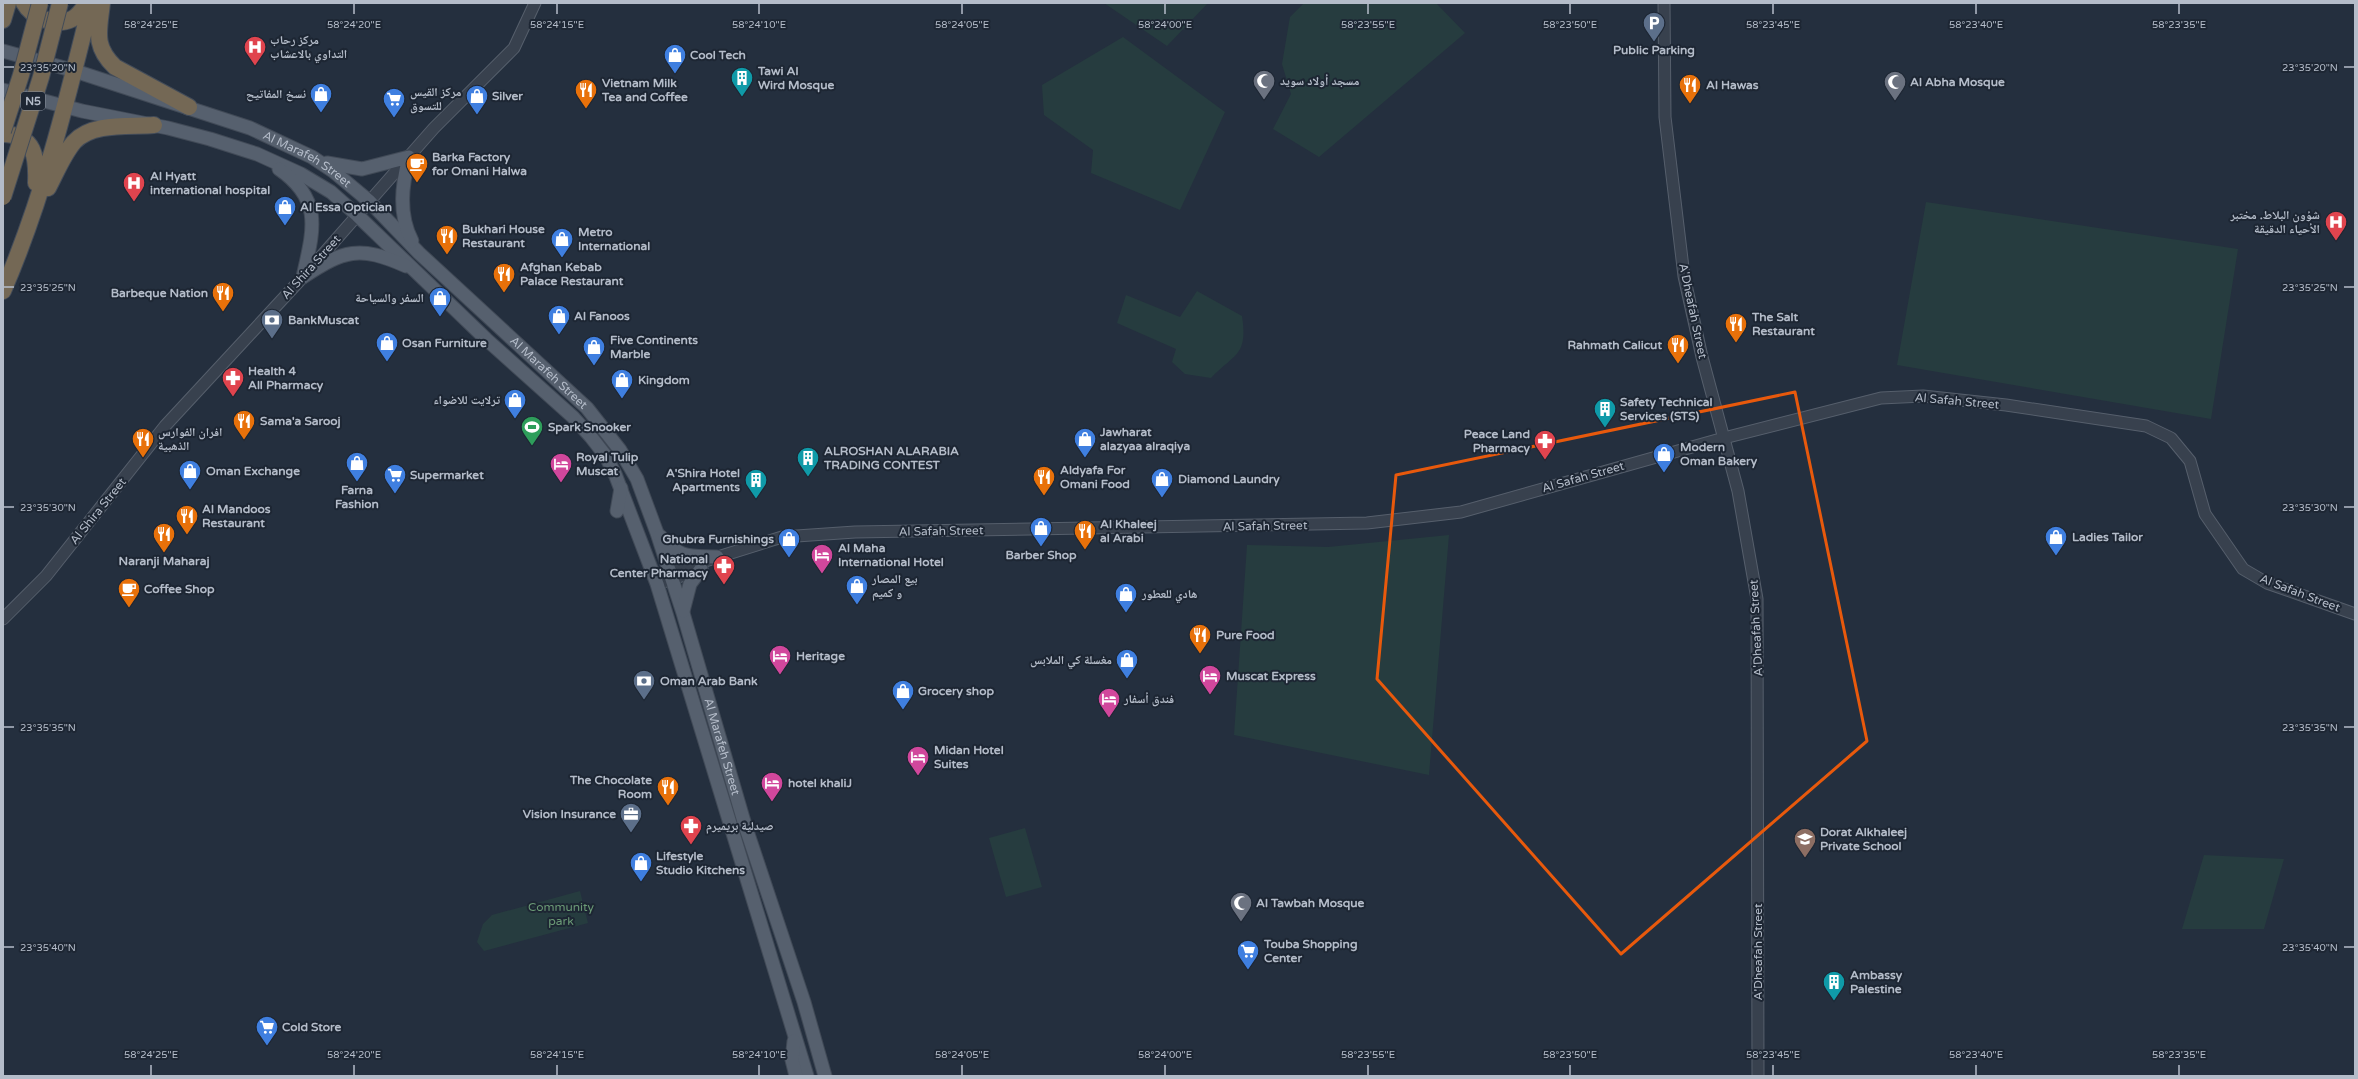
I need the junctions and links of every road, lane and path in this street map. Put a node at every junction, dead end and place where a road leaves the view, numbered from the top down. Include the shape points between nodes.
1 (8, 3) edge
2 (24, 3) edge
3 (40, 3) edge
4 (60, 3) edge
5 (87, 3) edge
6 (91, 3) edge
7 (102, 3) edge
8 (534, 3) edge
9 (1664, 3) edge
10 (3, 20) edge
11 (3, 52) edge
12 (74, 71) junction
13 (3, 90) edge
14 (64, 107) junction
15 (189, 107) junction
16 (154, 125) junction
17 (3, 131) edge
18 (3, 134) edge
19 (257, 154) junction
20 (312, 157) junction
21 (409, 157) junction
22 (3, 197) edge
23 (370, 201) junction
24 (35, 210) junction
25 (358, 215) junction
26 (418, 253) junction
27 (415, 270) junction
28 (303, 277) junction
29 (3, 291) edge
30 (1724, 438) junction
31 (621, 488) junction
32 (617, 511) dead end
33 (657, 533) junction
34 (717, 557) junction
35 (701, 569) junction
36 (671, 575) junction
37 (655, 581) junction
38 (683, 613) junction
39 (2355, 614) edge
40 (3, 619) edge
41 (795, 1035) junction
42 (796, 1076) edge
43 (807, 1076) edge
44 (825, 1076) edge
45 (1758, 1076) edge

1 - 10 highway
2 - 5 highway via 40,18 61,22 77,16
3 - 17 highway, N5, bridge
4 - 22 highway, N5, bridge via 41,78
6 - 12 highway
7 - 15 highway via 98,34 106,59 115,67
8 - 21 street, Al Shira Street via 514,48
9 - 30 street, A'Dheafah Street via 1665,117 1684,276
11 - 12 main road, Al Marafeh Street
12 - 14 highway
12 - 15 main road, Al Marafeh Street
13 - 14 main road, Al Marafeh Street
14 - 16 main road, Al Marafeh Street
14 - 24 highway
15 - 20 main road, Al Marafeh Street via 250,128
16 - 19 main road, Al Marafeh Street
16 - 24 highway via 96,129 83,135 68,152
18 - 24 highway via 15,136 30,144 34,152 37,161
19 - 25 main road, Al Marafeh Street via 301,174 331,192
19 - 28 main road via 301,187 311,208 313,227
20 - 21 main road via 343,167 362,169
20 - 23 main road, Al Marafeh Street
21 - 23 street, Al Shira Street
21 - 26 main road via 402,198 405,226
23 - 25 street, Al Shira Street
23 - 26 main road, Al Marafeh Street
24 - 29 highway
25 - 27 main road, Al Marafeh Street
25 - 28 street, Al Shira Street
26 - 33 main road, Al Marafeh Street via 587,408 605,428 637,479
27 - 28 main road via 378,255 354,253 339,256
27 - 31 main road, Al Marafeh Street via 486,339 573,417 605,455
28 - 40 street, Al Shira Street via 165,426 46,576
30 - 34 street, Al Safah Street via 1453,513 1367,523 855,532 782,537
30 - 39 street, Al Safah Street via 1882,398 1923,396 2006,405 2146,426 2171,438 2190,461 2205,514 2243,569 2267,583
30 - 45 street, A'Dheafah Street via 1738,491 1757,598
31 - 32 main road
31 - 37 main road, Al Marafeh Street
33 - 34 main road via 678,553
33 - 36 main road, Al Marafeh Street
34 - 35 street, Al Safah Street
34 - 36 street, Al Safah Street
35 - 36 street, Al Safah Street
35 - 38 main road via 690,584
36 - 37 street, Al Safah Street
36 - 38 main road, Al Marafeh Street
37 - 41 main road, Al Marafeh Street
38 - 44 main road, Al Marafeh Street via 745,825 804,1002
41 - 42 main road via 792,1060
41 - 43 main road, Al Marafeh Street

